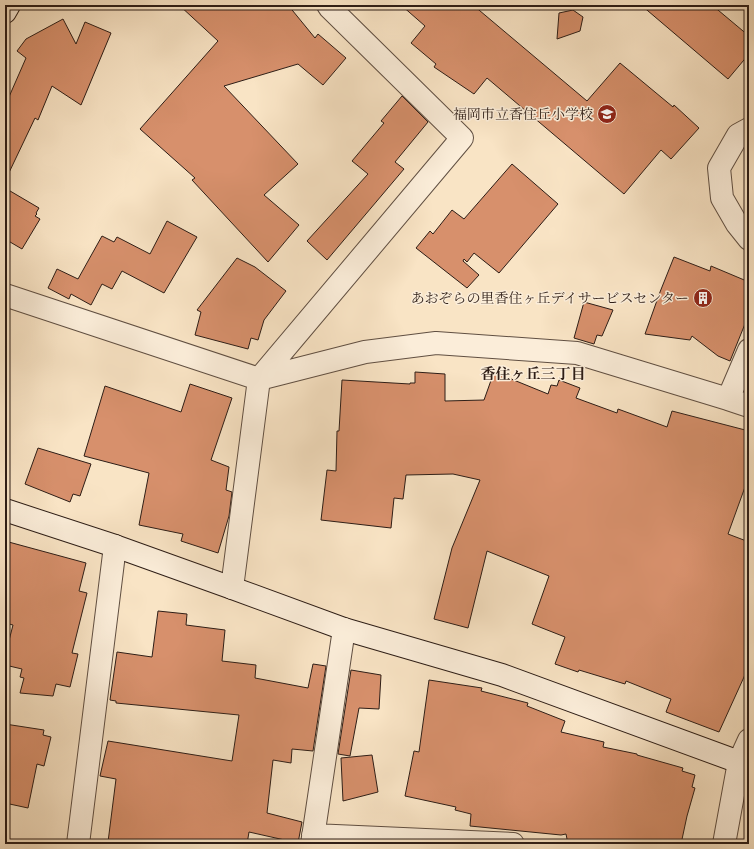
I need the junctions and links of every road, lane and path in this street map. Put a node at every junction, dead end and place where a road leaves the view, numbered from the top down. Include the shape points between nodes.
1 (8, 5) edge
2 (328, 5) edge
3 (5, 12) edge
4 (749, 129) edge
5 (749, 239) edge
6 (5, 295) edge
7 (749, 350) edge
8 (259, 379) junction
9 (728, 399) junction
10 (749, 406) edge
11 (5, 510) edge
12 (115, 546) junction
13 (232, 588) junction
14 (344, 629) junction
15 (749, 740) edge
16 (744, 764) edge
17 (312, 839) edge
18 (78, 844) edge
19 (513, 844) edge
20 (724, 844) edge

1 - 3 street
2 - 8 street via 462,138
4 - 5 street via 738,135 719,168 722,198
6 - 8 street
7 - 9 street
8 - 9 street via 366,352 436,343 577,353
8 - 13 street
9 - 10 street
11 - 12 street
12 - 13 street
12 - 18 street
13 - 14 street
14 - 16 street via 502,675
14 - 17 street
15 - 16 street
16 - 20 street
17 - 19 street

